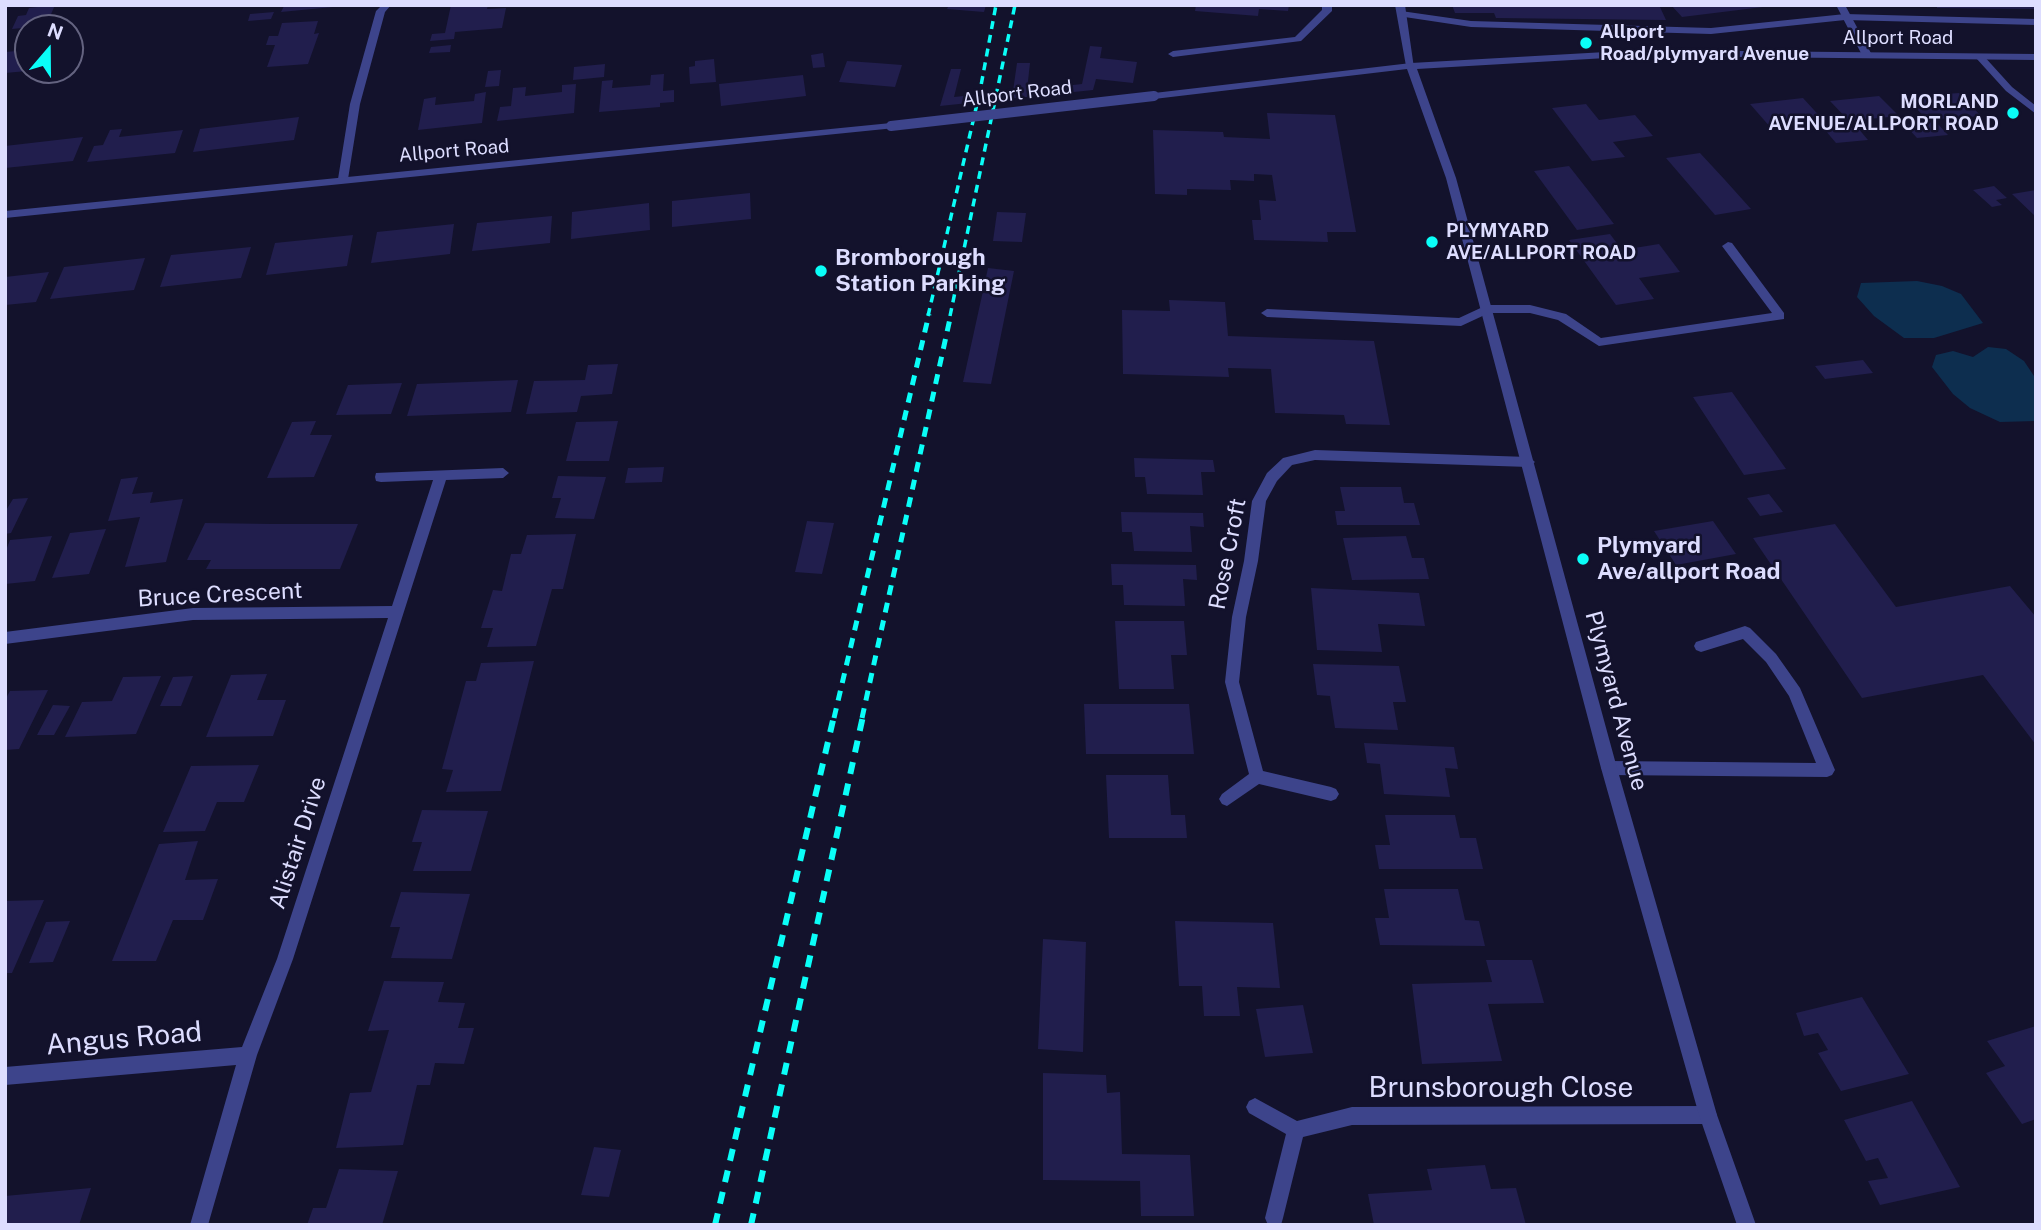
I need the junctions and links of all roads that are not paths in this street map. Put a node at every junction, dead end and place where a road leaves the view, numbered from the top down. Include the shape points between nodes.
1 (387, 5) edge
2 (1326, 5) edge
3 (1840, 5) edge
4 (1401, 10) edge
5 (1845, 16) junction
6 (2036, 22) edge
7 (1173, 54) dead end
8 (1867, 55) junction
9 (1979, 56) junction
10 (2036, 57) edge
11 (1411, 66) junction
12 (2036, 111) edge
13 (343, 179) junction
14 (5, 215) edge
15 (1728, 246) dead end
16 (1487, 309) junction
17 (1267, 313) dead end
18 (1529, 462) junction
19 (503, 473) dead end
20 (441, 475) junction
21 (381, 477) dead end
22 (396, 612) junction
23 (5, 638) edge
24 (1701, 646) dead end
25 (1609, 768) junction
26 (1257, 778) junction
27 (1331, 794) dead end
28 (1227, 799) dead end
29 (247, 1055) junction
30 (5, 1076) edge
31 (1255, 1107) dead end
32 (1707, 1115) junction
33 (1296, 1130) junction
34 (1274, 1219) dead end
35 (199, 1225) edge
36 (1747, 1225) edge

1 - 13 street via 372,38 355,104
2 - 7 street via 1327,11 1298,39
3 - 5 street
4 - 5 street via 1471,24 1712,31
4 - 11 street, Plymyard Avenue
5 - 6 street
5 - 8 street
8 - 9 street, Allport Road
8 - 11 street, Allport Road via 1640,53
9 - 10 street, Allport Road
9 - 12 street
11 - 13 street, Allport Road, bridge via 891,126
11 - 16 street, Plymyard Avenue via 1451,178
13 - 14 street, Allport Road
15 - 16 street via 1780,316 1599,342 1562,317 1530,309
16 - 17 street via 1461,322
16 - 18 street, Plymyard Avenue
18 - 25 street, Plymyard Avenue
18 - 26 street, Rose Croft via 1315,455 1288,461 1272,477 1259,500 1232,682
19 - 20 street
20 - 21 street
20 - 22 street, Alistair Drive
22 - 23 street, Bruce Crescent via 193,614
22 - 29 street, Alistair Drive via 285,959
24 - 25 street via 1745,632 1771,658 1795,693 1827,770
25 - 32 street, Plymyard Avenue
26 - 27 street
26 - 28 street
29 - 30 street, Angus Road
29 - 35 street, Alistair Drive
31 - 33 street
32 - 33 street, Brunsborough Close via 1352,1116
32 - 36 street, Plymyard Avenue
33 - 34 street

